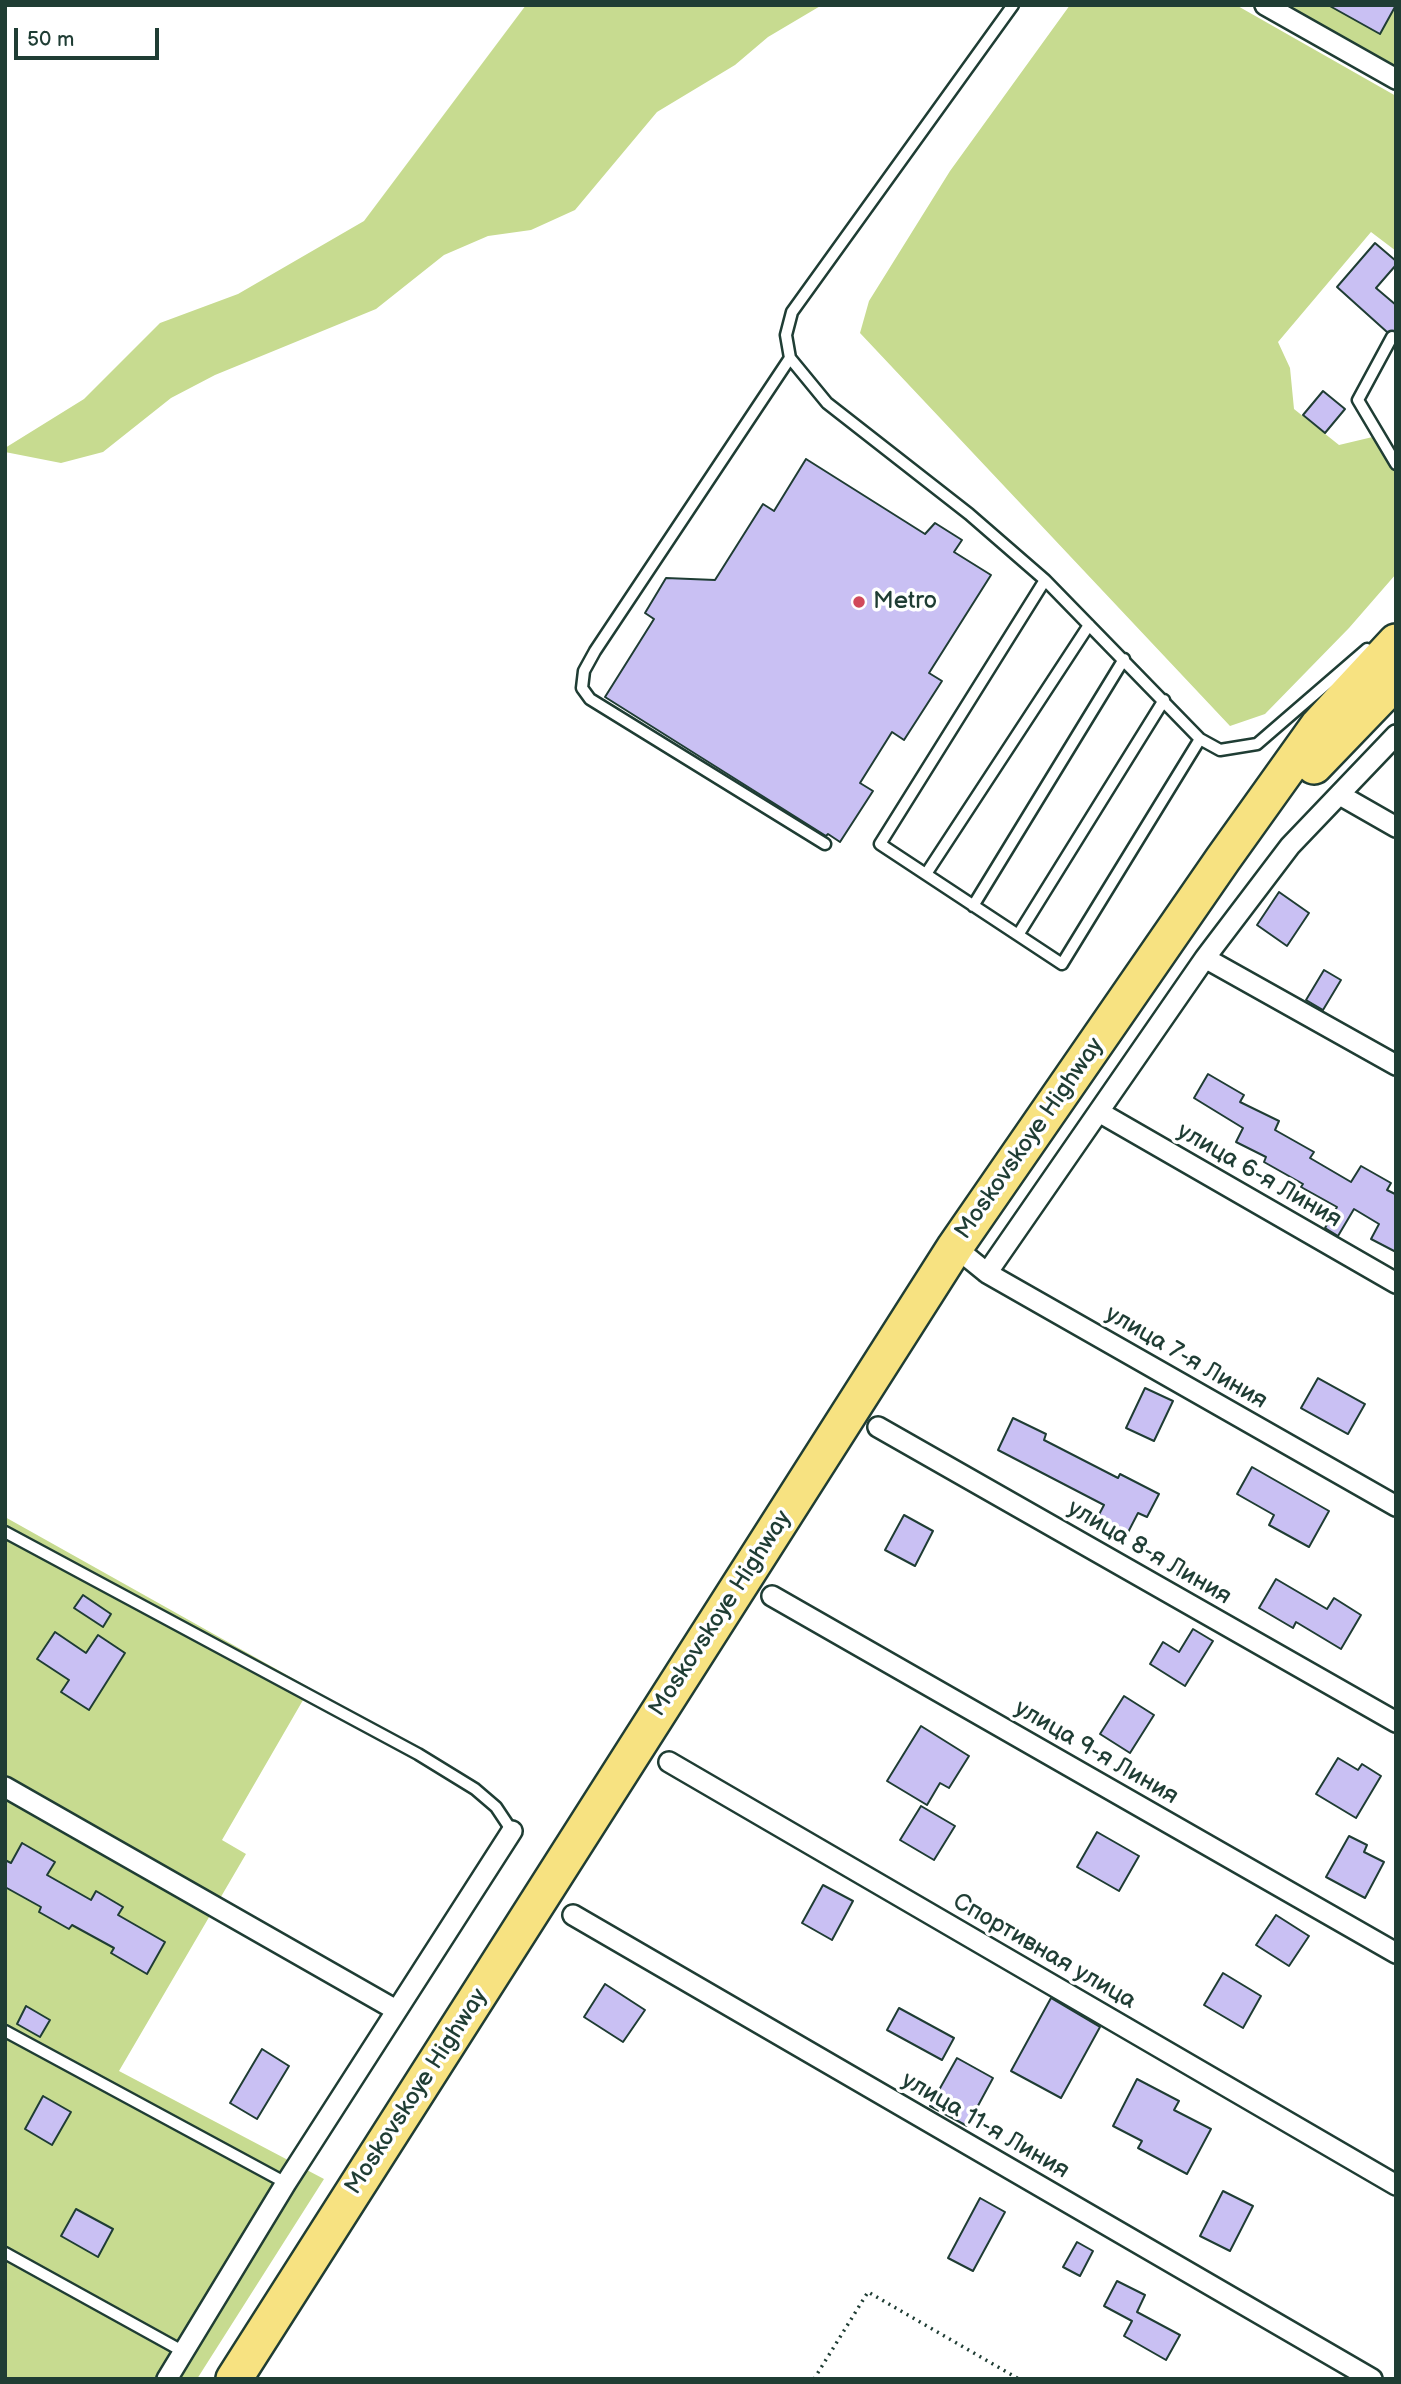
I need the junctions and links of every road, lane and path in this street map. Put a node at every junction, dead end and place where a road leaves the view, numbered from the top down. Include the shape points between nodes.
1 (1013, 5) edge
2 (1265, 5) edge
3 (1396, 79) edge
4 (1392, 337) dead end
5 (790, 358) junction
6 (1396, 464) edge
7 (1045, 580) junction
8 (1088, 625) junction
9 (1387, 656) edge
10 (1124, 659) junction
11 (1164, 700) junction
12 (1396, 735) edge
13 (1200, 739) junction
14 (1340, 795) junction
15 (1396, 827) edge
16 (825, 844) dead end
17 (926, 874) junction
18 (973, 906) junction
19 (1018, 935) junction
20 (1205, 958) junction
21 (1396, 1065) edge
22 (1099, 1112) junction
23 (955, 1247) junction
24 (987, 1273) junction
25 (1396, 1283) edge
26 (878, 1427) dead end
27 (1396, 1507) edge
28 (5, 1532) edge
29 (772, 1595) dead end
30 (1396, 1722) edge
31 (668, 1762) dead end
32 (5, 1787) edge
33 (512, 1831) joint
34 (573, 1915) dead end
35 (1396, 1953) edge
36 (396, 2010) junction
37 (5, 2031) edge
38 (286, 2183) junction
39 (1396, 2185) edge
40 (5, 2252) edge
41 (184, 2351) junction
42 (167, 2379) edge
43 (234, 2379) edge
44 (814, 2379) edge
45 (1019, 2379) edge
46 (1372, 2379) edge

1 - 5 lane via 792,312 786,335
2 - 3 street
4 - 6 lane via 1359,400
5 - 7 lane via 827,403
5 - 16 lane via 595,651 584,671 582,688 590,699
7 - 8 lane
7 - 17 lane via 880,844
8 - 10 lane
8 - 17 lane
9 - 13 lane via 1257,744 1220,750
9 - 23 highway, Moskovskoye Highway via 1223,859
10 - 11 lane
10 - 18 lane
11 - 13 lane
11 - 19 lane
12 - 14 street
13 - 19 lane via 1062,964
14 - 15 street
14 - 20 street via 1290,846
17 - 18 lane
18 - 19 lane
20 - 21 street
20 - 22 street
22 - 24 street
22 - 25 street, улица 6-я Линия
23 - 24 street, улица 7-я Линия
23 - 43 highway, Moskovskoye Highway
24 - 27 street, улица 7-я Линия
26 - 30 street, улица 8-я Линия
28 - 33 lane via 418,1754 475,1788 496,1807
29 - 35 street, улица 9-я Линия
31 - 39 street, Спортивная улица
32 - 36 street
33 - 36 street
34 - 46 street, улица 11-я Линия
36 - 38 street
37 - 38 lane
38 - 41 street
40 - 41 lane
41 - 42 street
44 - 45 path via 868,2292

